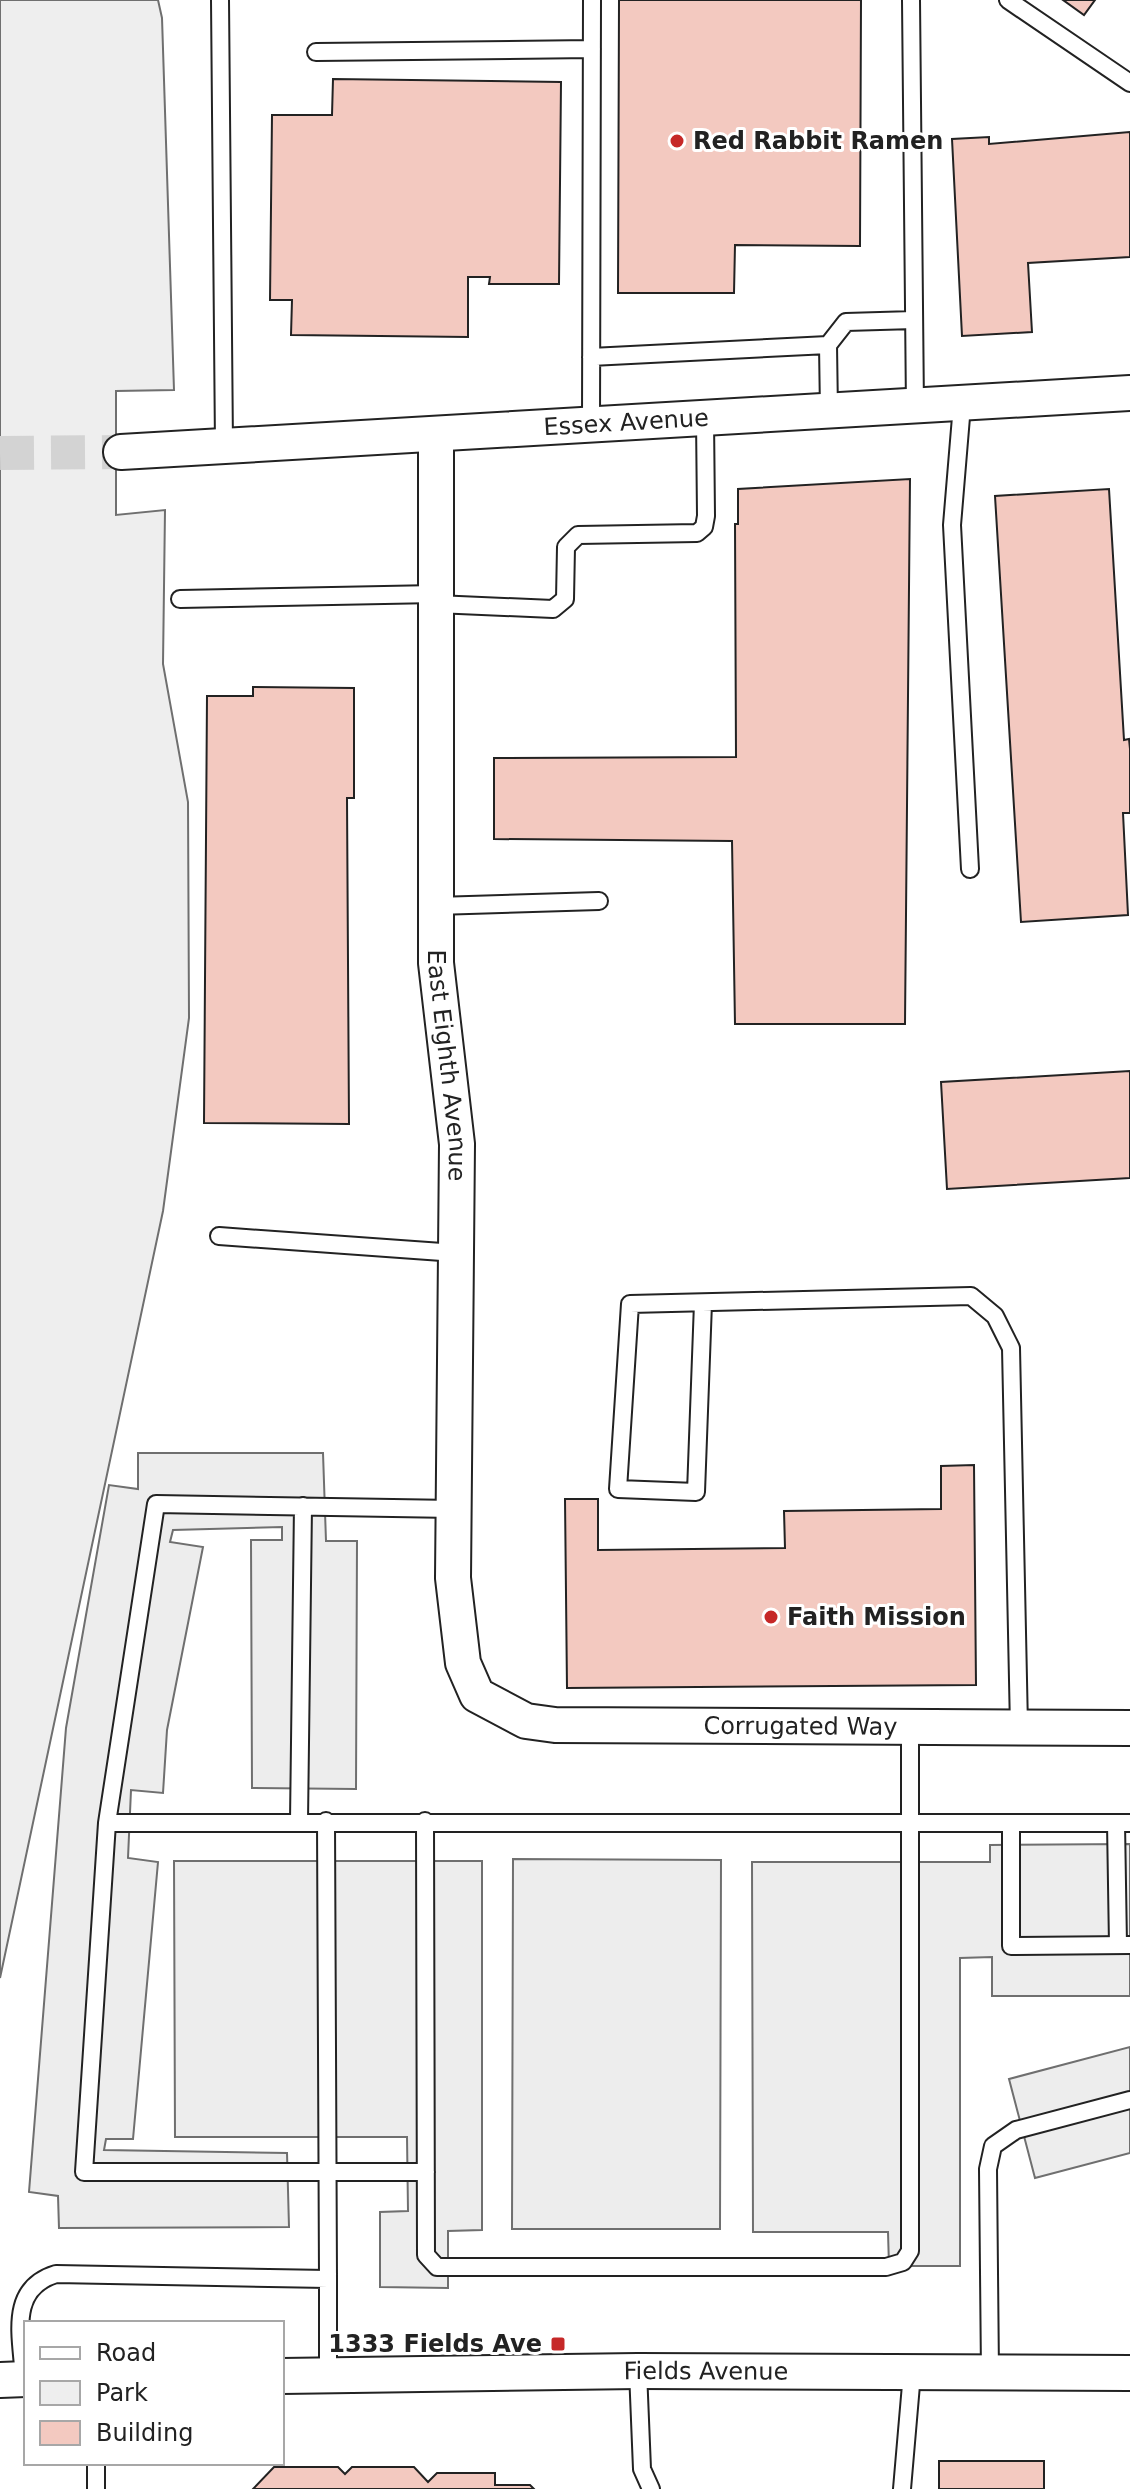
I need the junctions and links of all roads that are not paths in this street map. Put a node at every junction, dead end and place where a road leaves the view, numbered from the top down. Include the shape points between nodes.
1 (220, 0) edge
2 (592, 0) edge
3 (911, 0) edge
4 (1008, 0) edge
5 (592, 49) junction
6 (316, 52) dead end
7 (1130, 83) edge
8 (914, 320) junction
9 (828, 345) junction
10 (591, 357) junction
11 (1130, 393) edge
12 (962, 405) junction
13 (915, 408) junction
14 (829, 412) junction
15 (705, 419) junction
16 (591, 425) junction
17 (436, 434) junction
18 (224, 446) junction
19 (121, 452) tunnel mouth
20 (180, 599) dead end
21 (436, 599) junction
22 (970, 869) dead end
23 (599, 901) dead end
24 (436, 906) junction
25 (219, 1236) dead end
26 (456, 1253) junction
27 (703, 1303) junction
28 (303, 1506) junction
29 (454, 1509) junction
30 (477, 1695) joint
31 (910, 1727) junction
32 (1019, 1727) junction
33 (1130, 1728) edge
34 (299, 1821) junction
35 (326, 1821) junction
36 (425, 1821) junction
37 (107, 1823) junction
38 (910, 1823) junction
39 (1011, 1823) junction
40 (1123, 1823) edge
41 (1124, 1945) edge
42 (1130, 2100) edge
43 (327, 2171) junction
44 (426, 2172) junction
45 (328, 2279) junction
46 (638, 2371) junction
47 (912, 2373) junction
48 (990, 2373) junction
49 (1130, 2373) edge
50 (284, 2376) edge
51 (328, 2376) junction
52 (17, 2379) edge
53 (96, 2465) edge
54 (96, 2489) edge
55 (651, 2489) edge
56 (902, 2489) edge

1 - 18 lane
2 - 5 lane
3 - 8 lane
4 - 7 lane
5 - 6 lane
5 - 10 lane
8 - 9 lane via 846,322
8 - 13 lane
9 - 10 lane
9 - 14 lane
10 - 16 lane
11 - 12 street, Essex Avenue
12 - 13 street, Essex Avenue
12 - 22 lane via 952,525
13 - 14 street, Essex Avenue
14 - 15 street, Essex Avenue
15 - 16 street, Essex Avenue
15 - 21 lane via 706,516 697,533 578,535 566,547 565,599 553,609
16 - 17 street, Essex Avenue
17 - 18 street, Essex Avenue
17 - 21 street, East Eighth Avenue
18 - 19 street, Essex Avenue
20 - 21 lane
21 - 24 street, East Eighth Avenue
23 - 24 lane
24 - 26 street, East Eighth Avenue via 436,963 457,1144
25 - 26 lane
26 - 29 street, East Eighth Avenue
27 - 27 lane via 630,1304 618,1489 696,1492
27 - 32 lane via 971,1296 995,1316 1011,1348
28 - 29 lane
28 - 34 lane
28 - 37 lane via 156,1504
29 - 30 street, East Eighth Avenue via 453,1578 463,1663
30 - 31 street, Corrugated Way via 526,1721 555,1725
31 - 32 street, Corrugated Way
31 - 38 lane
32 - 33 street, Corrugated Way
34 - 35 lane
34 - 37 lane
35 - 36 lane
35 - 43 lane
36 - 38 lane
36 - 44 lane
37 - 43 lane via 84,2172
38 - 39 lane
38 - 44 lane via 910,2251 903,2262 886,2267 437,2267 426,2255
39 - 40 lane
39 - 41 lane via 1011,1946
40 - 41 lane
42 - 48 lane via 1016,2130 993,2146 988,2169
43 - 44 lane
43 - 45 lane
45 - 51 lane
45 - 52 lane via 56,2274 26,2293
46 - 47 street, Fields Avenue
46 - 51 street, Fields Avenue
46 - 55 lane via 642,2469
47 - 48 street, Fields Avenue
47 - 56 lane
48 - 49 street, Fields Avenue
50 - 51 street, Fields Avenue
53 - 54 lane

